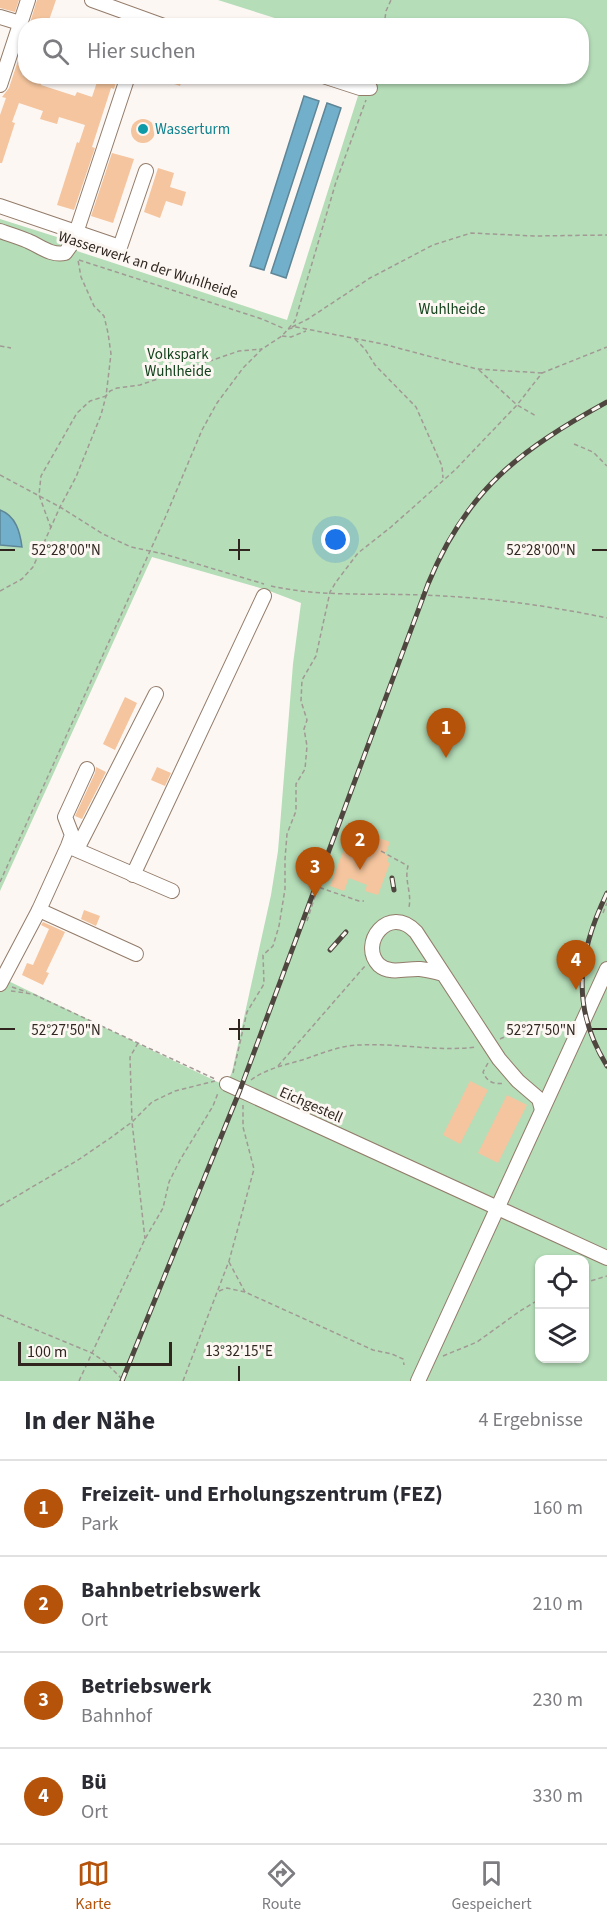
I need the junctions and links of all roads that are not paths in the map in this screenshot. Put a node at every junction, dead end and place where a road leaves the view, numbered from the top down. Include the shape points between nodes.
1 (28, 0) edge
2 (92, 0) edge
3 (0, 17) edge
4 (22, 18) edge
5 (134, 18) edge
6 (18, 22) edge
7 (18, 29) edge
8 (125, 84) edge
9 (348, 84) edge
10 (0, 85) edge
11 (370, 88) road end
12 (146, 171) dead end
13 (0, 206) edge
14 (0, 231) edge
15 (76, 231) junction
16 (264, 597) dead end
17 (156, 694) dead end
18 (87, 769) dead end
19 (73, 847) junction
20 (133, 875) junction
21 (172, 891) dead end
22 (39, 910) junction
23 (136, 954) dead end
24 (607, 969) edge
25 (443, 974) junction
26 (2, 986) edge
27 (225, 1084) road end
28 (542, 1110) junction
29 (497, 1208) junction
30 (607, 1258) edge
31 (418, 1381) edge

1 - 4 lane
2 - 5 lane
3 - 6 lane
7 - 10 lane
8 - 15 lane
9 - 11 lane
12 - 15 lane via 120,247
13 - 15 lane
14 - 15 lane, Wasserwerk an der Wuhlheide via 58,254 65,253
16 - 20 lane
17 - 19 lane
18 - 19 lane via 65,817
19 - 20 lane
19 - 22 lane
20 - 21 lane
22 - 23 lane
22 - 26 lane
24 - 28 lane
25 - 25 lane via 410,926 399,922 386,924 378,931 373,946 378,964 391,970
25 - 28 lane via 499,1059 539,1099
27 - 29 lane, Eichgestell
28 - 29 lane
29 - 30 lane, Eichgestell
29 - 31 lane

